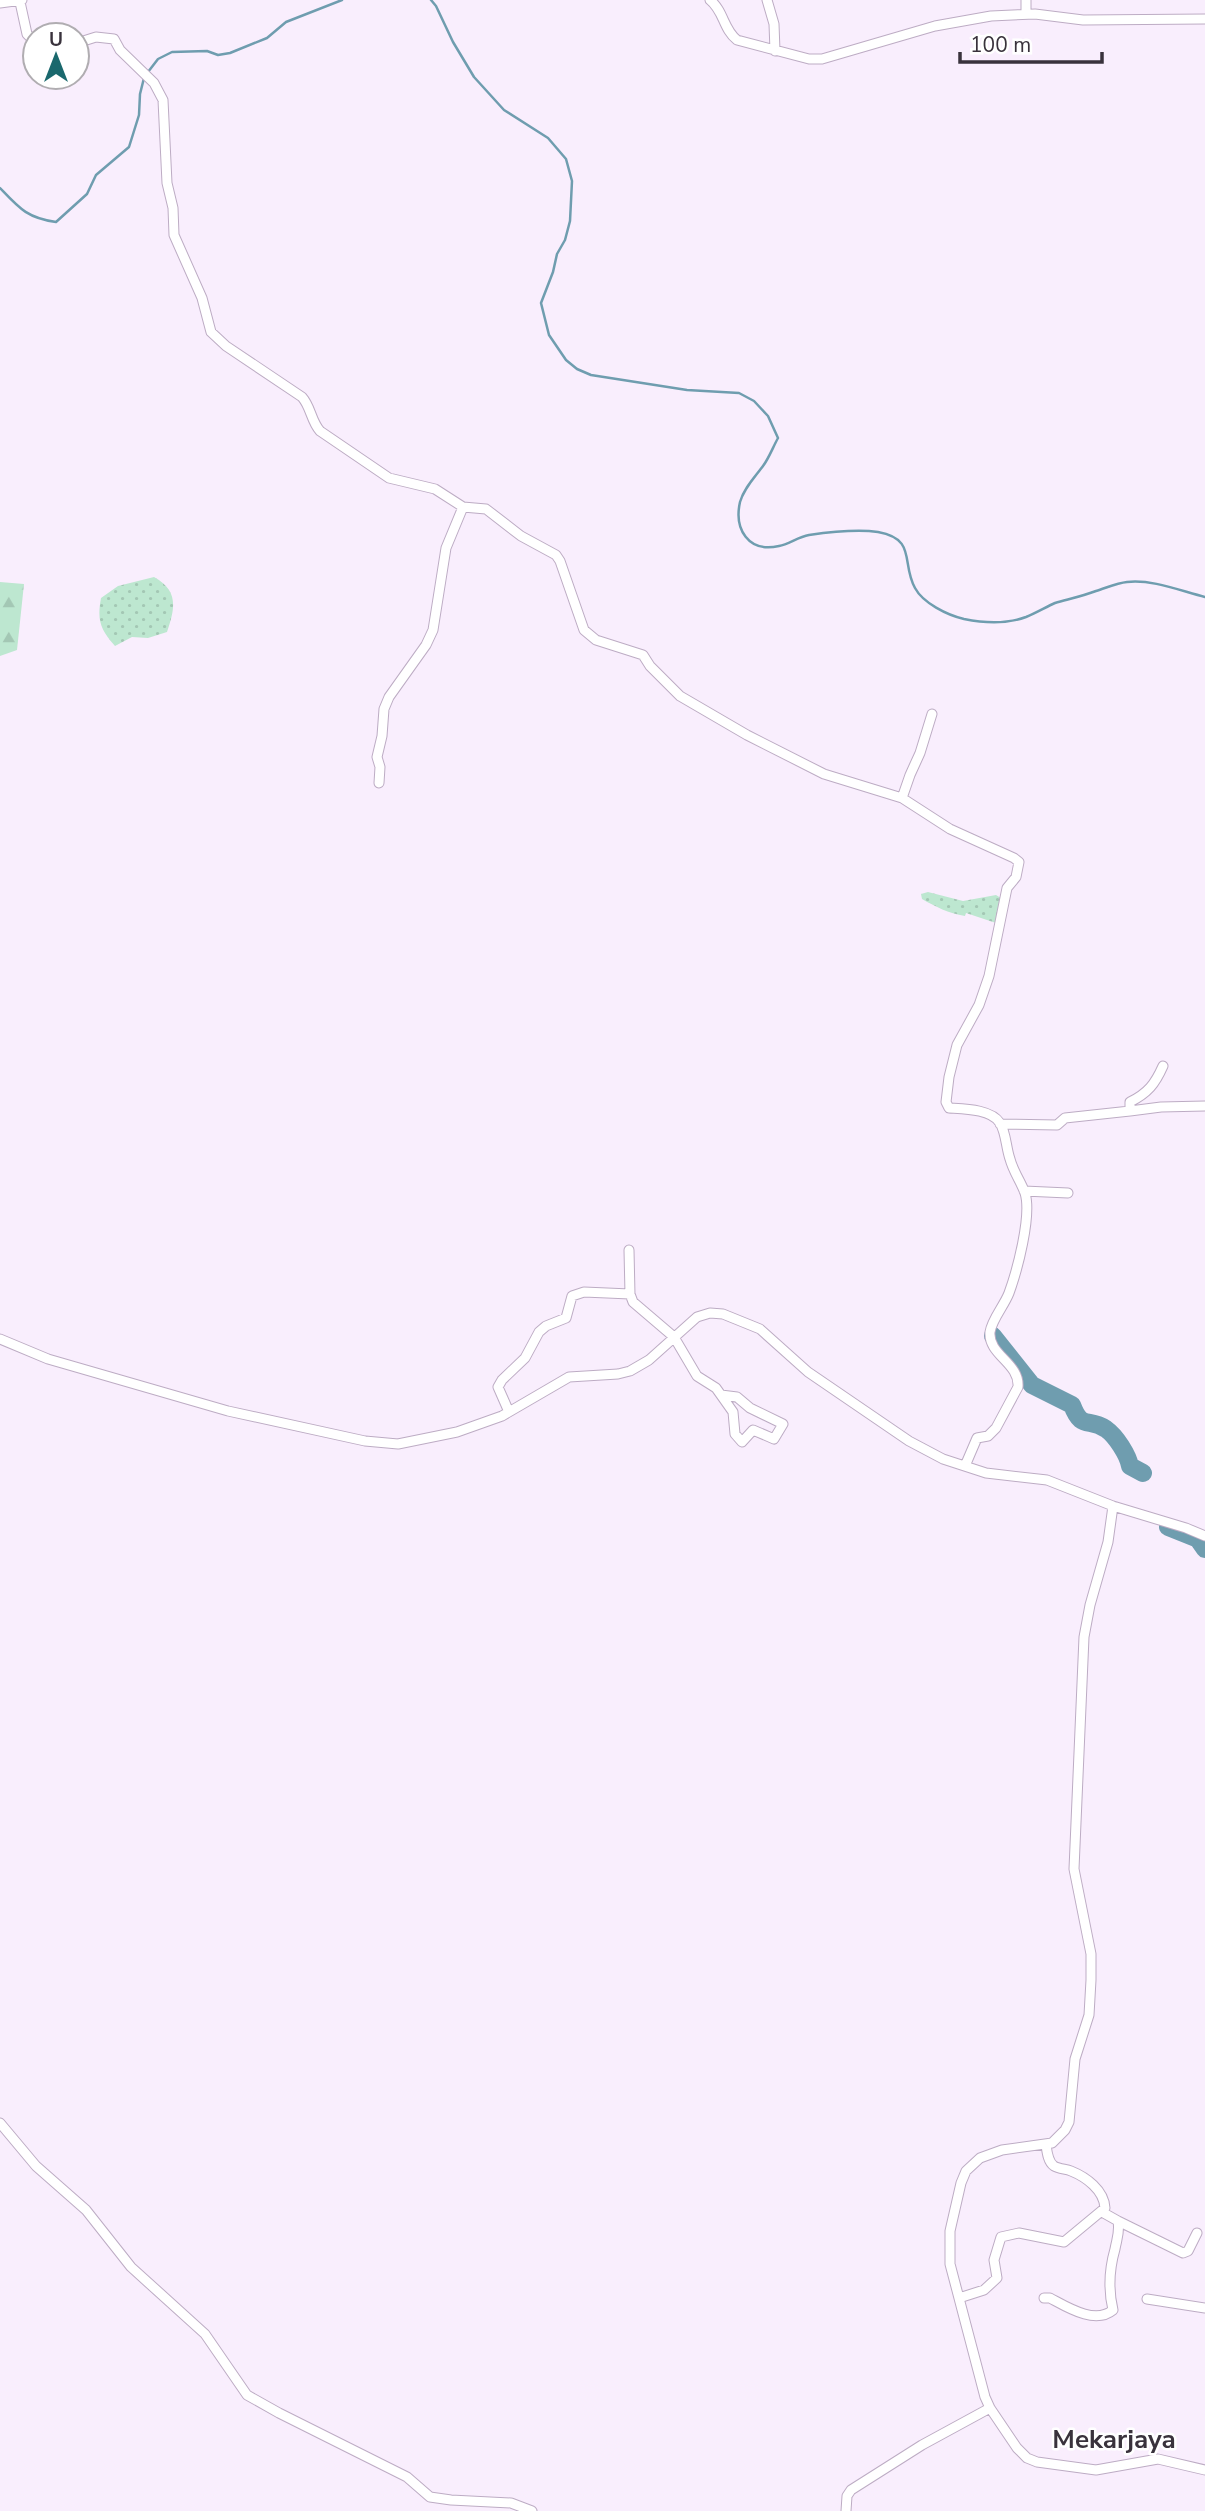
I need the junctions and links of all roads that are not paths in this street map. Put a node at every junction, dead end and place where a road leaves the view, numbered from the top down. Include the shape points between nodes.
1 (710, 0) edge
2 (767, 0) edge
3 (1026, 0) edge
4 (21, 1) edge
5 (0, 3) edge
6 (1026, 13) junction
7 (1205, 19) edge
8 (25, 21) edge
9 (91, 40) edge
10 (775, 51) junction
11 (463, 507) junction
12 (932, 714) dead end
13 (379, 783) dead end
14 (902, 798) junction
15 (1163, 1066) dead end
16 (1205, 1106) edge
17 (1130, 1111) junction
18 (1000, 1124) junction
19 (1024, 1191) junction
20 (1068, 1193) dead end
21 (629, 1250) dead end
22 (630, 1294) junction
23 (674, 1337) junction
24 (0, 1339) edge
25 (721, 1395) junction
26 (509, 1412) junction
27 (965, 1466) junction
28 (1114, 1506) junction
29 (1205, 1536) edge
30 (0, 2123) edge
31 (1045, 2145) junction
32 (1102, 2212) junction
33 (1118, 2221) junction
34 (1197, 2234) dead end
35 (959, 2298) junction
36 (1044, 2298) dead end
37 (1147, 2299) dead end
38 (1205, 2308) edge
39 (990, 2408) junction
40 (1205, 2470) edge
41 (532, 2511) edge
42 (846, 2511) edge

1 - 10 street via 729,34
2 - 10 street
3 - 6 street
4 - 5 street
4 - 8 street
6 - 7 street via 1083,20
6 - 10 street via 934,26 822,59
9 - 11 street via 114,39 154,83 163,100 174,235 214,336 302,397 315,425 343,448 389,478 435,489
11 - 13 street via 446,548 433,630 384,709 377,757
11 - 14 street via 486,509 556,555 583,630 596,640 643,655 666,684 692,704 824,774
12 - 14 street
14 - 18 street via 950,830 1020,864 1017,877 1007,888 985,986 953,1055 946,1102 949,1108 993,1116
15 - 17 street via 1145,1095 1130,1102
16 - 17 street
17 - 18 street via 1065,1118 1058,1125
18 - 19 street
19 - 20 street
19 - 27 street via 1026,1228 1016,1270 990,1330 991,1345 1012,1366 1018,1387 996,1428 977,1438
21 - 22 street
22 - 23 street
22 - 26 street via 584,1292 572,1296 566,1318 539,1332 525,1358 498,1387
23 - 25 street via 697,1376
23 - 26 street via 630,1371 569,1377
23 - 27 street via 703,1315 739,1318 909,1441
24 - 26 street via 138,1386 365,1441 416,1442
25 - 25 street via 733,1412 736,1436 742,1442 752,1430 774,1439 783,1424 737,1397
27 - 28 street via 1047,1480
28 - 29 street
28 - 31 street via 1086,1624 1082,1672 1074,1869 1091,1954 1089,2015 1075,2059 1069,2122 1057,2140
30 - 41 street via 36,2166 86,2210 131,2267 205,2334 247,2395 407,2477 433,2498 511,2503
31 - 32 street via 1053,2166 1089,2181 1103,2196
31 - 35 street via 1002,2150 980,2158 966,2171 950,2231 951,2275
32 - 33 street
32 - 35 street via 1064,2242 1018,2233 1001,2237 994,2260 997,2278 984,2290
33 - 34 street via 1183,2253
33 - 36 street via 1110,2271 1113,2310 1089,2315
35 - 39 street
37 - 38 street
39 - 40 street via 1017,2448 1037,2462 1096,2470 1158,2459
39 - 42 street via 851,2490

